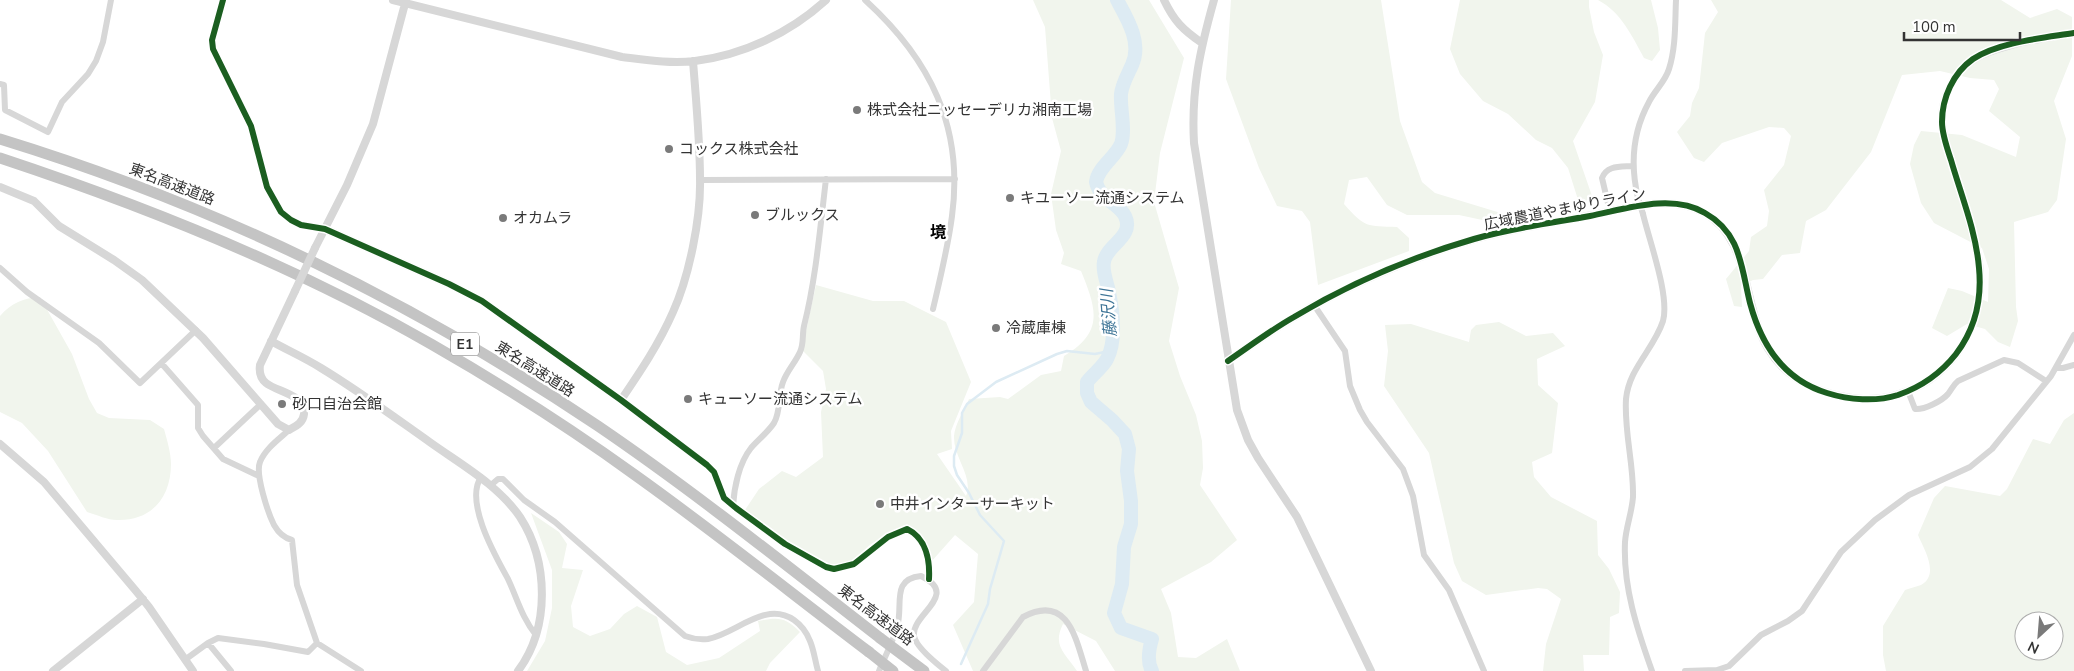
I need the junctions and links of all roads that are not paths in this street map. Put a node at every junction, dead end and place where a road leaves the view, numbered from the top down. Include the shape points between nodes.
1 (111, 0) edge
2 (223, 0) edge
3 (393, 0) edge
4 (826, 0) edge
5 (865, 0) edge
6 (1164, 0) edge
7 (1214, 0) edge
8 (1676, 0) edge
9 (405, 2) edge
10 (2022, 42) tunnel mouth
11 (1202, 43) junction
12 (694, 62) junction
13 (0, 84) edge
14 (0, 139) edge
15 (0, 158) edge
16 (1633, 166) junction
17 (826, 179) junction
18 (954, 179) junction
19 (700, 180) junction
20 (0, 187) edge
21 (1610, 212) junction
22 (326, 229) junction
23 (0, 268) edge
24 (1314, 305) junction
25 (932, 309) dead end
26 (196, 330) junction
27 (2074, 335) edge
28 (271, 342) junction
29 (1228, 361) junction
30 (162, 364) junction
31 (2074, 365) edge
32 (2056, 368) junction
33 (2046, 381) junction
34 (1908, 391) junction
35 (621, 400) junction
36 (261, 404) junction
37 (289, 430) junction
38 (0, 444) edge
39 (214, 448) junction
40 (258, 476) junction
41 (480, 477) junction
42 (491, 485) junction
43 (734, 506) junction
44 (929, 580) junction
45 (143, 599) junction
46 (536, 635) junction
47 (208, 642) junction
48 (317, 643) junction
49 (186, 659) junction
50 (54, 671) edge
51 (193, 671) edge
52 (231, 671) edge
53 (361, 671) edge
54 (518, 671) edge
55 (818, 671) edge
56 (880, 671) edge
57 (893, 671) edge
58 (924, 671) edge
59 (946, 671) edge
60 (983, 671) edge
61 (1086, 671) edge
62 (1371, 671) edge
63 (1484, 671) edge
64 (1652, 671) edge
65 (1685, 671) edge

1 - 13 street via 96,62 62,102 48,132 5,110 4,85
2 - 22 street via 212,40 213,49 251,126 267,186 281,212 291,220 300,225
3 - 9 street
4 - 12 street via 798,23 769,39
5 - 18 street via 890,22 911,48 935,88 948,126
6 - 11 street via 1185,32
7 - 11 street
8 - 16 street via 1669,70 1650,101 1636,134
9 - 12 street via 622,58
9 - 22 street via 373,124
10 - 34 street, 広域農道やまゆりライン via 1975,58 1956,76 1947,92 1942,124 1976,246 1980,284 1978,305 1965,342 1953,358 1926,382
11 - 29 street via 1194,85 1194,142
12 - 19 street
14 - 58 highway, 東名高速道路 / E1, bridge via 124,181 218,219 322,266 408,310 598,426 696,496
15 - 57 highway, E1, bridge via 168,218 357,304 431,345 535,408 634,474
16 - 21 street via 1614,167 1604,173 1602,178
16 - 64 street, bridge via 1665,310 1662,322 1629,382 1626,400 1633,498 1625,542 1629,598
17 - 18 street
17 - 19 street
17 - 43 street via 803,344 782,384 774,423 749,450 743,464 734,492
18 - 25 street via 952,216
19 - 35 street via 696,224 674,311 649,359
20 - 26 street via 34,201 59,226 142,280
21 - 24 street, 広域農道やまゆりライン via 1478,238 1442,249
21 - 34 street, 広域農道やまゆりライン via 1672,204 1690,206 1705,213 1721,225 1736,244 1758,330 1782,366 1804,383 1830,394 1855,399 1895,396
22 - 28 street, bridge
22 - 35 street via 482,300
23 - 30 street via 34,297 99,343 140,383
24 - 29 street, 広域農道やまゆりライン
24 - 63 street via 1345,351 1350,386 1367,422 1403,469 1413,496 1424,555 1449,590
26 - 30 street
26 - 36 street
27 - 32 street
28 - 37 street via 260,365 261,377 266,383 296,398 304,409 300,424
28 - 41 street via 320,367
29 - 62 street via 1237,410 1248,440 1297,517
30 - 39 street via 198,405 198,428
31 - 32 street
32 - 33 street
33 - 34 street via 2018,363 2004,360 1958,381 1943,398 1920,410 1915,409
33 - 65 street via 1992,449 1970,467 1909,494 1852,540 1802,611 1762,635 1729,666 1717,670
35 - 43 street via 707,465 714,472 724,498
36 - 37 street via 278,424
36 - 39 street
37 - 40 street via 264,454
38 - 45 street via 44,482
39 - 40 street via 223,459
40 - 48 street via 274,526 292,540 297,585
41 - 42 street
41 - 46 street via 477,500 486,538 525,621
42 - 46 street via 520,518 534,545 542,594
42 - 55 street via 503,479 685,636 709,639 765,614 782,614 806,632
43 - 44 street via 785,544 834,569 854,564 888,537 907,529 915,533 922,544 928,558
44 - 56 street via 914,576 903,585 898,625
44 - 59 street via 935,589 935,602 916,625 914,637 917,644
45 - 49 street
45 - 50 street
46 - 54 street
47 - 48 street via 225,638 308,652
47 - 49 street
47 - 52 street
48 - 53 street
49 - 51 street
60 - 61 street via 1023,617 1042,610 1059,614 1068,621

